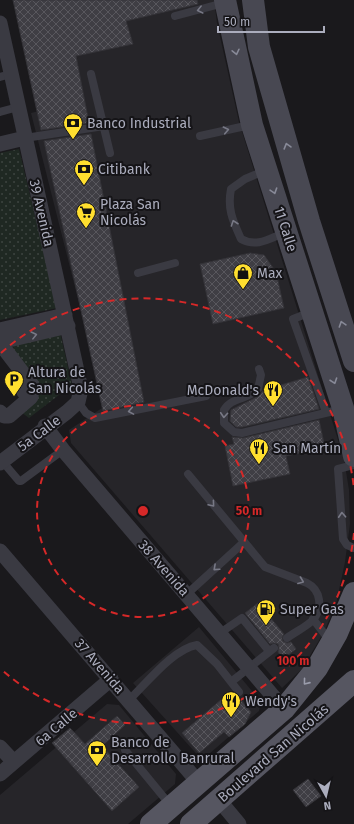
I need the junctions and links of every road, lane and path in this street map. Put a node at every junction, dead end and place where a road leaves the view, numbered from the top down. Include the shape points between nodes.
1 (253, 0) edge
2 (225, 2) edge
3 (175, 16) dead end
4 (0, 23) edge
5 (92, 74) dead end
6 (6, 75) edge
7 (18, 107) junction
8 (0, 112) edge
9 (252, 125) junction
10 (104, 126) junction
11 (200, 136) dead end
12 (25, 138) junction
13 (0, 144) edge
14 (110, 153) dead end
15 (267, 170) junction
16 (287, 232) junction
17 (175, 263) dead end
18 (138, 272) dead end
19 (66, 320) junction
20 (0, 330) edge
21 (0, 343) edge
22 (354, 361) edge
23 (259, 369) dead end
24 (206, 396) dead end
25 (78, 402) junction
26 (334, 410) junction
27 (0, 412) edge
28 (45, 426) junction
29 (63, 450) junction
30 (1, 462) edge
31 (346, 462) edge
32 (354, 465) edge
33 (188, 474) dead end
34 (244, 542) junction
35 (354, 548) edge
36 (0, 550) edge
37 (354, 592) edge
38 (187, 594) junction
39 (313, 619) junction
40 (220, 633) junction
41 (287, 638) dead end
42 (331, 643) junction
43 (248, 667) junction
44 (112, 679) junction
45 (354, 681) edge
46 (231, 682) junction
47 (239, 692) dead end
48 (129, 700) junction
49 (284, 709) junction
50 (0, 747) edge
51 (125, 750) dead end
52 (14, 762) junction
53 (0, 774) edge
54 (199, 783) junction
55 (219, 800) junction
56 (172, 806) junction
57 (151, 824) edge
58 (191, 824) edge
59 (239, 824) edge

22 -> 1 main road, 11 Calle via 309,221 259,47
2 -> 3 lane
2 -> 9 main road, 11 Calle
4 - 6 street, 39 Avenida
5 - 10 lane
6 - 7 street, 39 Avenida
7 - 8 lane
7 - 12 street, 39 Avenida
11 -> 9 lane
9 - 15 main road, 11 Calle
10 - 12 lane
10 - 14 lane
12 - 13 street
12 - 19 street, 39 Avenida
15 -> 16 main road, 11 Calle
16 -> 15 lane via 249,244 241,239 234,223 228,202 231,190 245,179
16 - 26 main road, 11 Calle via 312,312 316,357
17 - 18 lane
19 - 20 street
21 -> 19 street
19 - 25 street, 39 Avenida via 81,389
21 - 27 street via 32,385 28,389 31,397 9,416 4,416
23 -> 26 lane via 261,375 258,389 249,396 232,401 224,410 224,423 230,430 242,432
24 -> 25 lane via 95,418 86,413
25 - 28 street, 5a Calle
26 - 31 main road, 11 Calle
28 - 29 street, 38 Avenida
28 - 30 street, 5a Calle
29 - 30 lane via 21,481
29 - 38 street, 38 Avenida
31 - 32 lane
35 -> 31 lane via 347,545 343,539
33 -> 34 lane
34 -> 38 lane
34 -> 39 lane via 265,567 313,586 320,602
36 - 44 street, 37 Avenida
37 - 42 main road, Boulevard San Nicolás
38 - 40 street, 38 Avenida
39 - 41 lane
39 - 42 lane
40 - 43 street, 38 Avenida
40 - 43 lane via 242,618 271,649
42 -> 49 main road, Boulevard San Nicolás via 317,668
43 - 46 lane
43 - 49 street, 38 Avenida
44 - 48 street, 37 Avenida
44 - 52 street, 6a Calle
45 - 55 main road, Boulevard San Nicolás
46 - 47 lane
46 - 48 lane via 197,645 189,646 174,656
48 - 54 street, 37 Avenida
49 - 54 main road, Boulevard San Nicolás
50 - 52 street
51 - 56 lane
52 - 53 street, 6a Calle
54 - 56 main road, Boulevard San Nicolás
55 - 58 main road, Boulevard San Nicolás
55 - 59 street
56 - 57 main road, Boulevard San Nicolás

